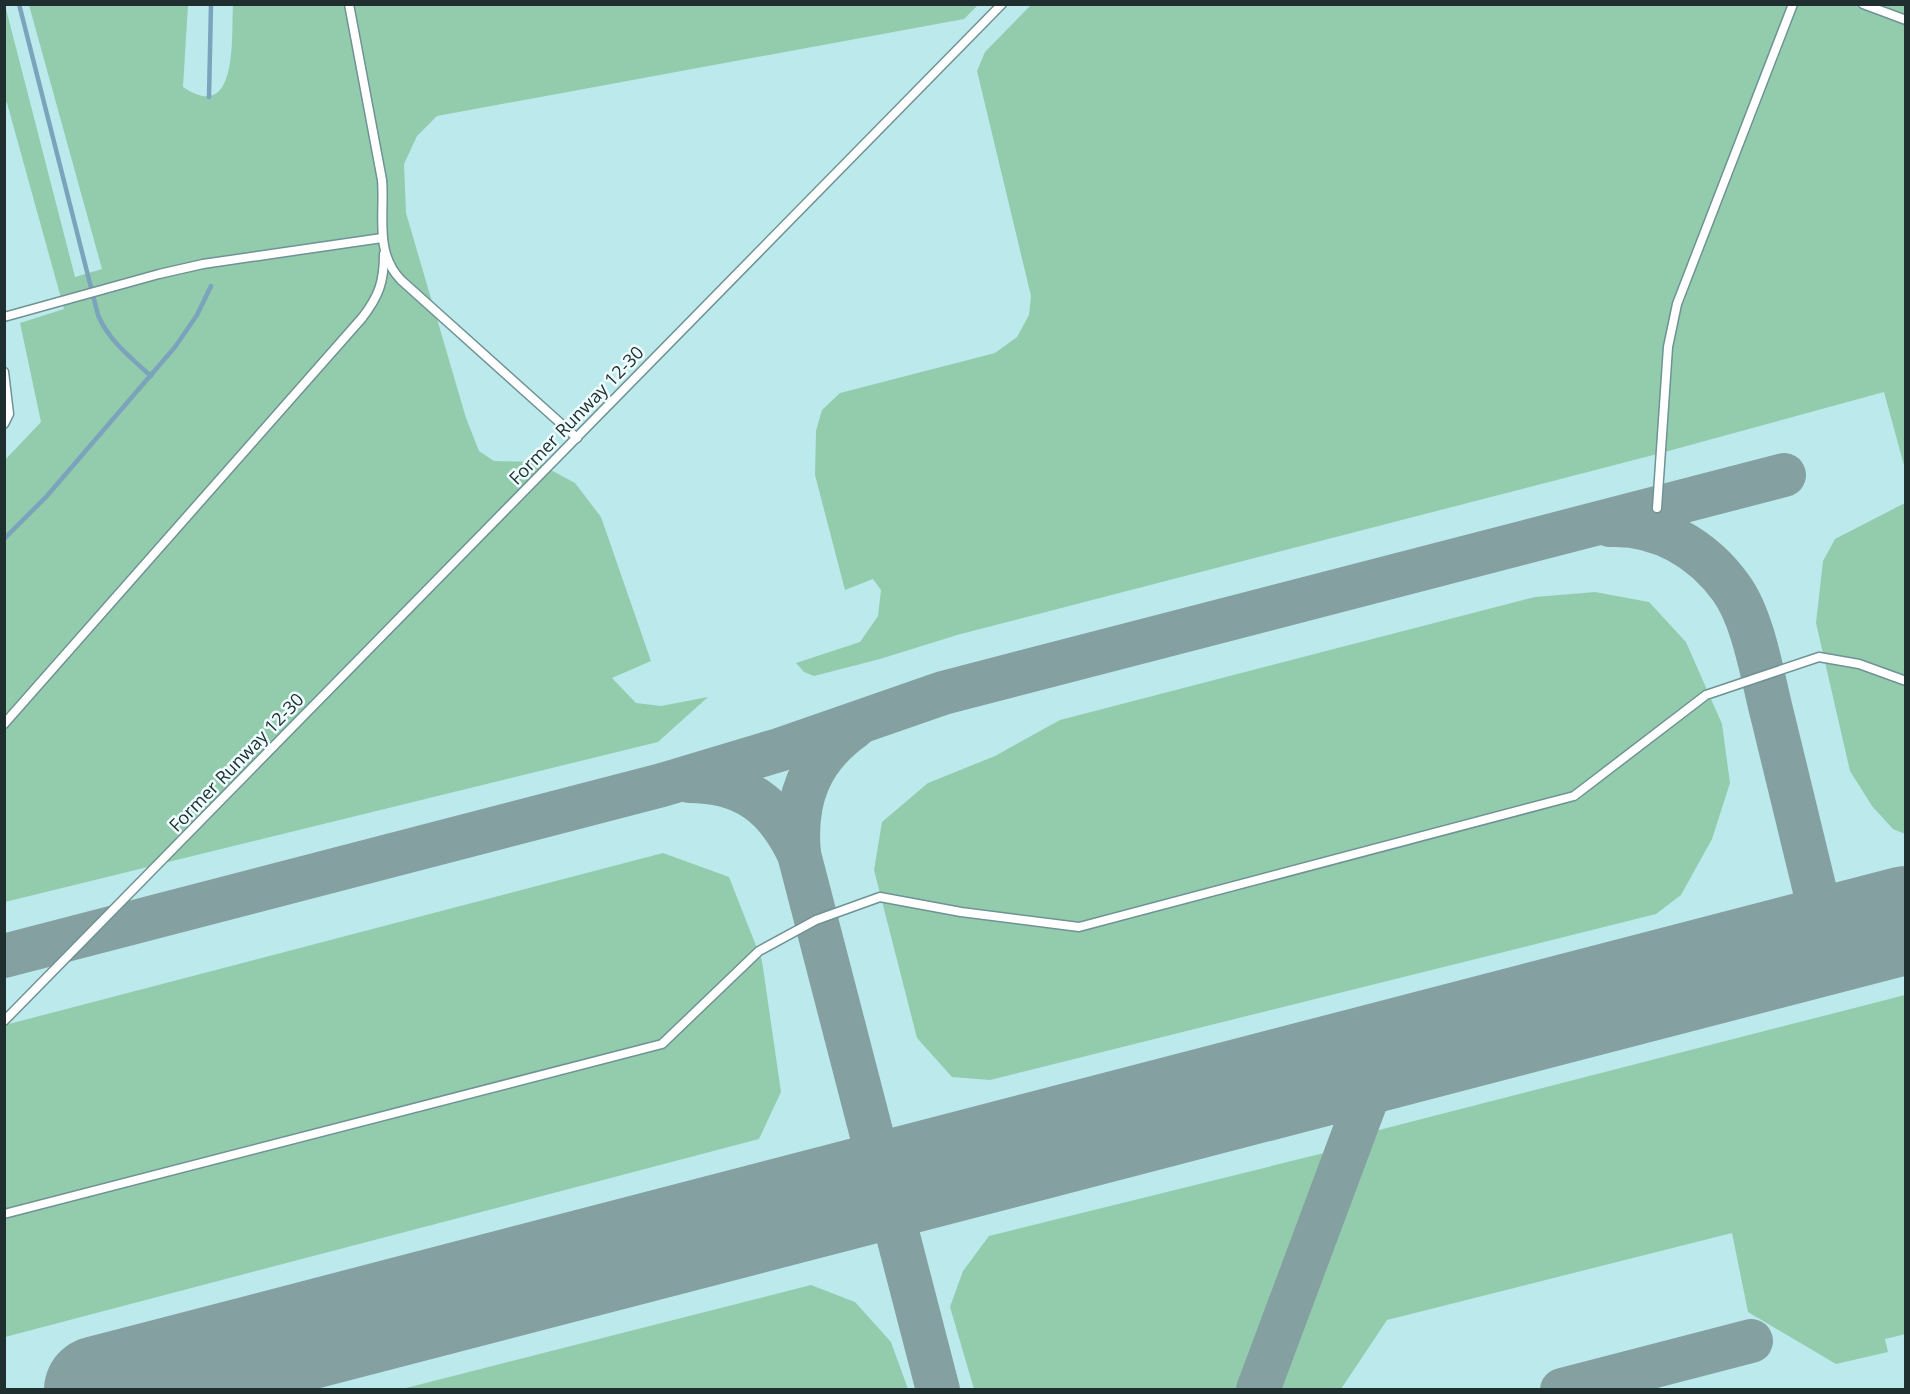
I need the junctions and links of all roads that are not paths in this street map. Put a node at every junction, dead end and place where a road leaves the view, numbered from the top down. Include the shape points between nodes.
1 (350, 4) edge
2 (1002, 4) edge
3 (1793, 4) edge
4 (1863, 4) edge
5 (1905, 20) edge
6 (382, 238) junction
7 (384, 254) junction
8 (4, 317) edge
9 (4, 372) edge
10 (4, 424) edge
11 (577, 438) junction
12 (1657, 508) dead end
13 (1905, 681) edge
14 (4, 724) edge
15 (4, 1021) edge
16 (4, 1214) edge

1 - 6 lane via 382,180
2 - 11 lane, Former Runway 12-30
3 - 12 lane via 1677,304 1668,347
4 - 5 lane
6 - 7 lane
6 - 8 lane via 203,264
7 - 11 lane via 401,280
7 - 14 lane via 384,275 368,311
9 - 10 lane via 9,414
11 - 15 lane, Former Runway 12-30
13 - 16 lane via 1859,664 1819,657 1706,695 1574,796 1080,927 880,897 816,920 759,951 662,1044

